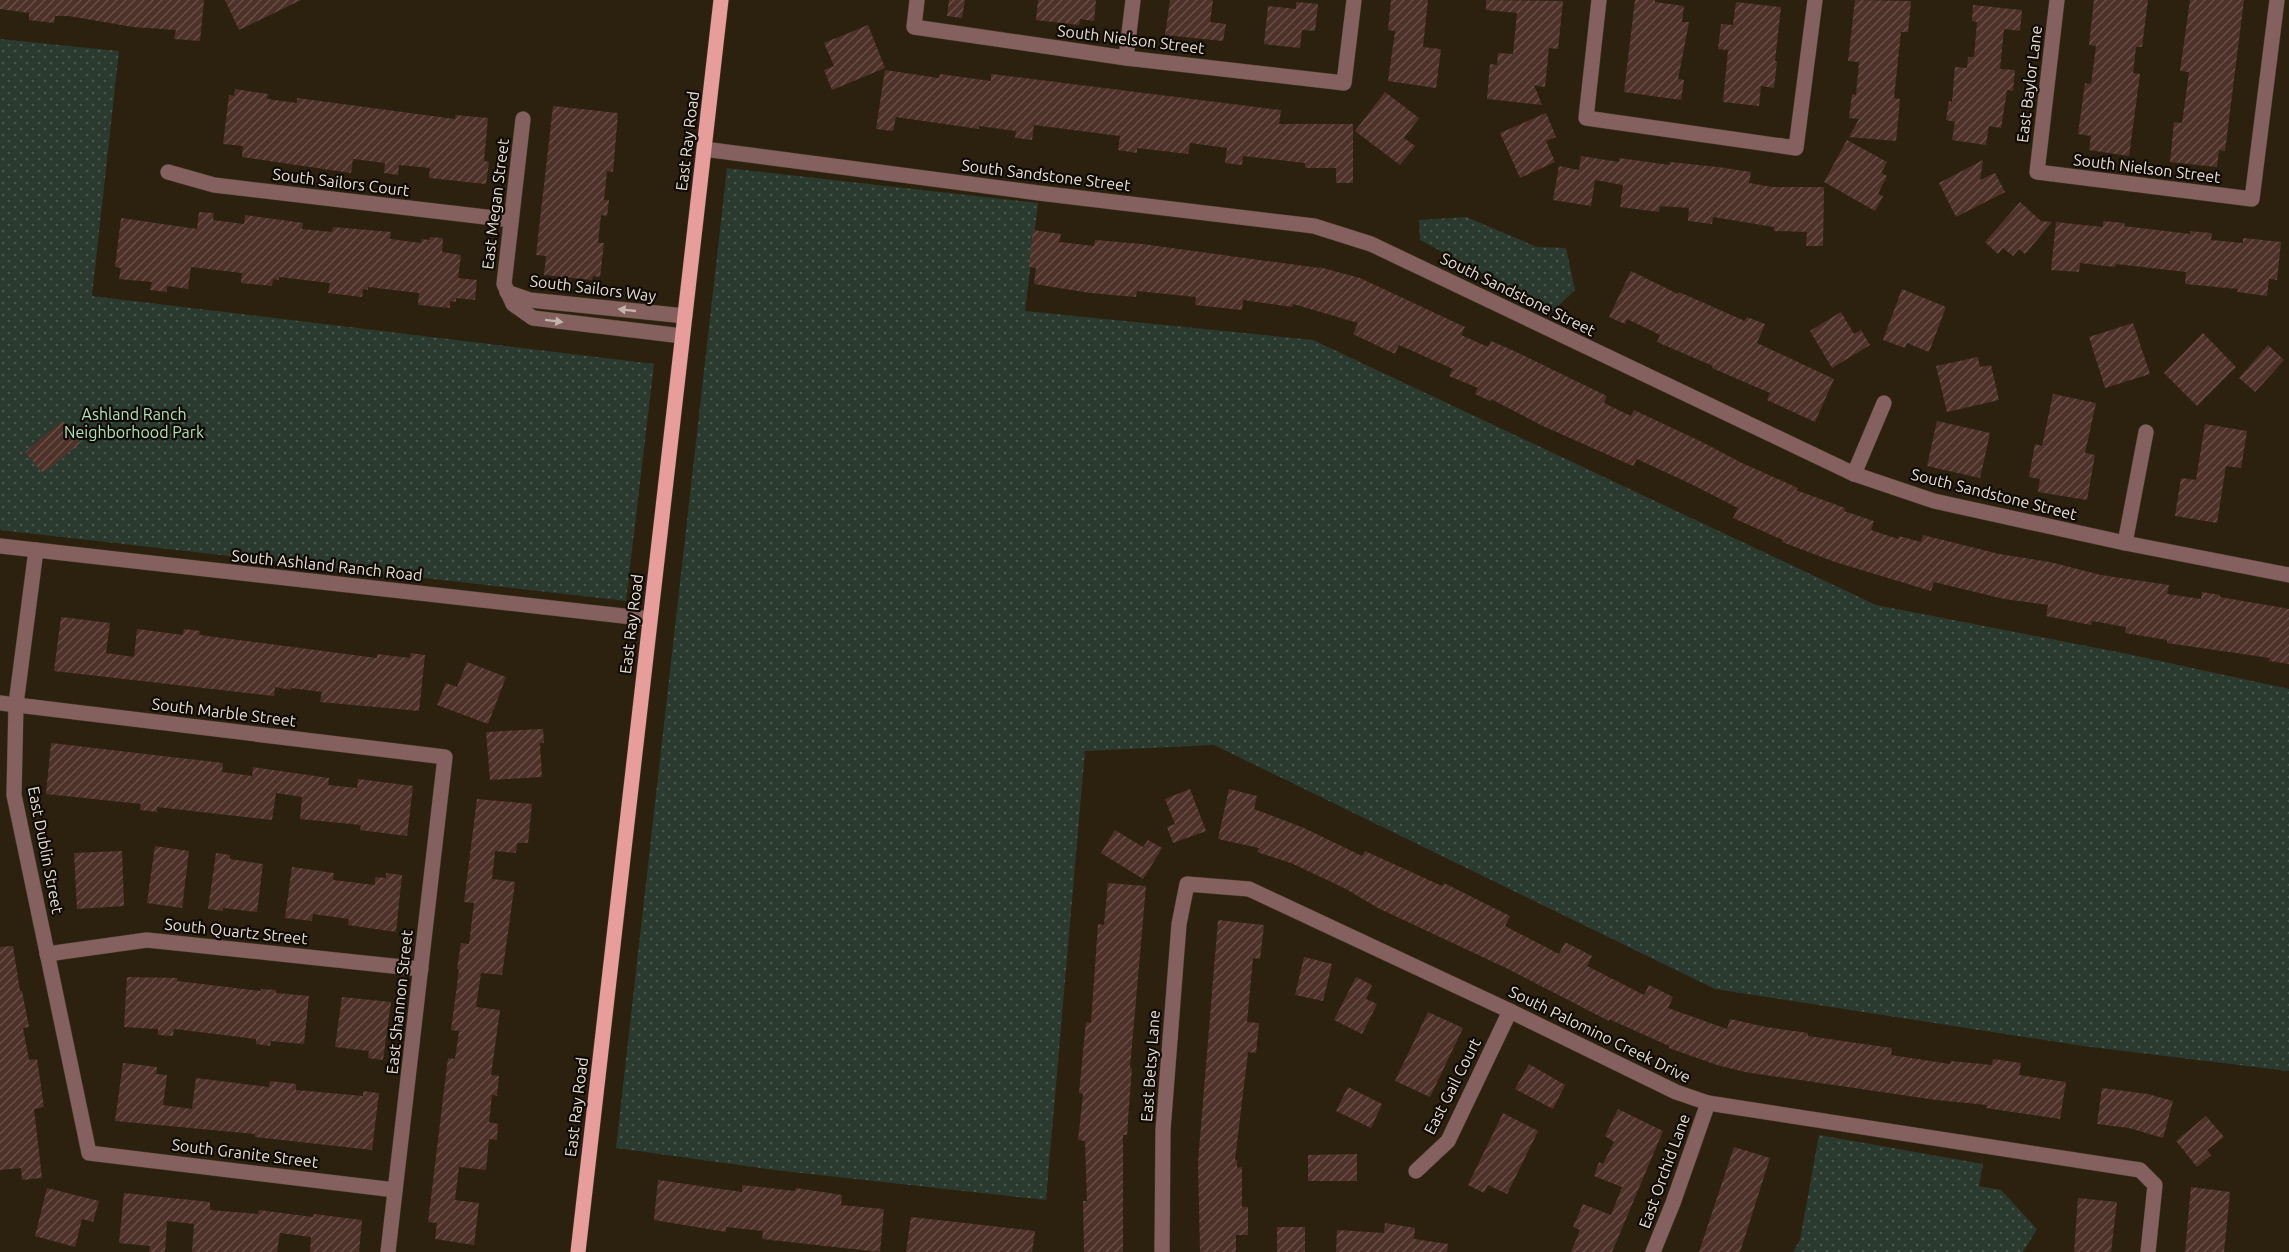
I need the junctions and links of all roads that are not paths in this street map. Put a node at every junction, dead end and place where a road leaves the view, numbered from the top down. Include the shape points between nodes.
1 (721, 0) edge
2 (917, 0) edge
3 (1133, 0) edge
4 (1354, 0) edge
5 (1599, 0) edge
6 (1815, 0) edge
7 (2057, 0) edge
8 (2277, 0) edge
9 (1126, 58) junction
10 (523, 119) dead end
11 (704, 149) junction
12 (168, 172) dead end
13 (2037, 172) joint
14 (511, 220) junction
15 (507, 292) junction
16 (586, 306) junction
17 (685, 316) junction
18 (585, 324) junction
19 (682, 336) junction
20 (1884, 403) dead end
21 (2146, 432) dead end
22 (1854, 474) junction
23 (2125, 543) junction
24 (0, 546) edge
25 (36, 550) junction
26 (2289, 574) edge
27 (650, 619) junction
28 (0, 703) edge
29 (16, 704) junction
30 (445, 757) joint
31 (1187, 884) joint
32 (47, 954) junction
33 (421, 969) junction
34 (1510, 1011) junction
35 (1708, 1103) junction
36 (89, 1153) joint
37 (1416, 1171) dead end
38 (396, 1190) junction
39 (388, 1252) edge
40 (578, 1252) edge
41 (1162, 1252) edge
42 (1653, 1252) edge
43 (2148, 1252) edge

1 - 11 main road, East Ray Road
2 - 9 street, South Nielson Street via 914,27
3 - 9 street
4 - 9 street, South Nielson Street via 1344,83
5 - 6 street via 1586,118 1796,148
7 - 13 street, East Baylor Lane
8 - 13 street, South Nielson Street via 2252,199
10 - 14 street, East Megan Street
11 - 17 main road, East Ray Road
11 - 22 street, South Sandstone Street via 1314,226 1371,244
12 - 14 street, South Sailors Court via 214,185
14 - 15 street, East Megan Street via 504,284
15 - 16 street, South Sailors Way via 530,300
15 -> 18 street, South Sailors Way via 513,304 533,318
17 -> 16 street, South Sailors Way
16 - 18 street
17 - 19 main road, East Ray Road
18 - 19 street, South Sailors Way
19 - 27 main road, East Ray Road
20 - 22 street
21 - 23 street
22 - 23 street, South Sandstone Street via 1934,501
23 - 26 street, South Sandstone Street
24 - 25 street, South Ashland Ranch Road
25 - 27 street, South Ashland Ranch Road
25 - 29 street, East Dublin Street
27 - 40 main road, East Ray Road
28 - 29 street, South Marble Street
29 - 30 street, South Marble Street
29 - 32 street, East Dublin Street via 14,795
30 - 33 street, East Shannon Street
31 - 34 street, South Palomino Creek Drive via 1249,889
31 - 41 street, East Betsy Lane via 1179,924 1163,1131
32 - 33 street, South Quartz Street via 147,940
32 - 36 street, East Dublin Street
33 - 38 street, East Shannon Street
34 - 35 street, South Palomino Creek Drive via 1676,1092
34 - 37 street, East Gail Court via 1448,1142
35 - 42 street, East Orchid Lane
35 - 43 street, South Palomino Creek Drive via 2140,1170 2155,1185
36 - 38 street, South Granite Street
38 - 39 street, East Shannon Street

